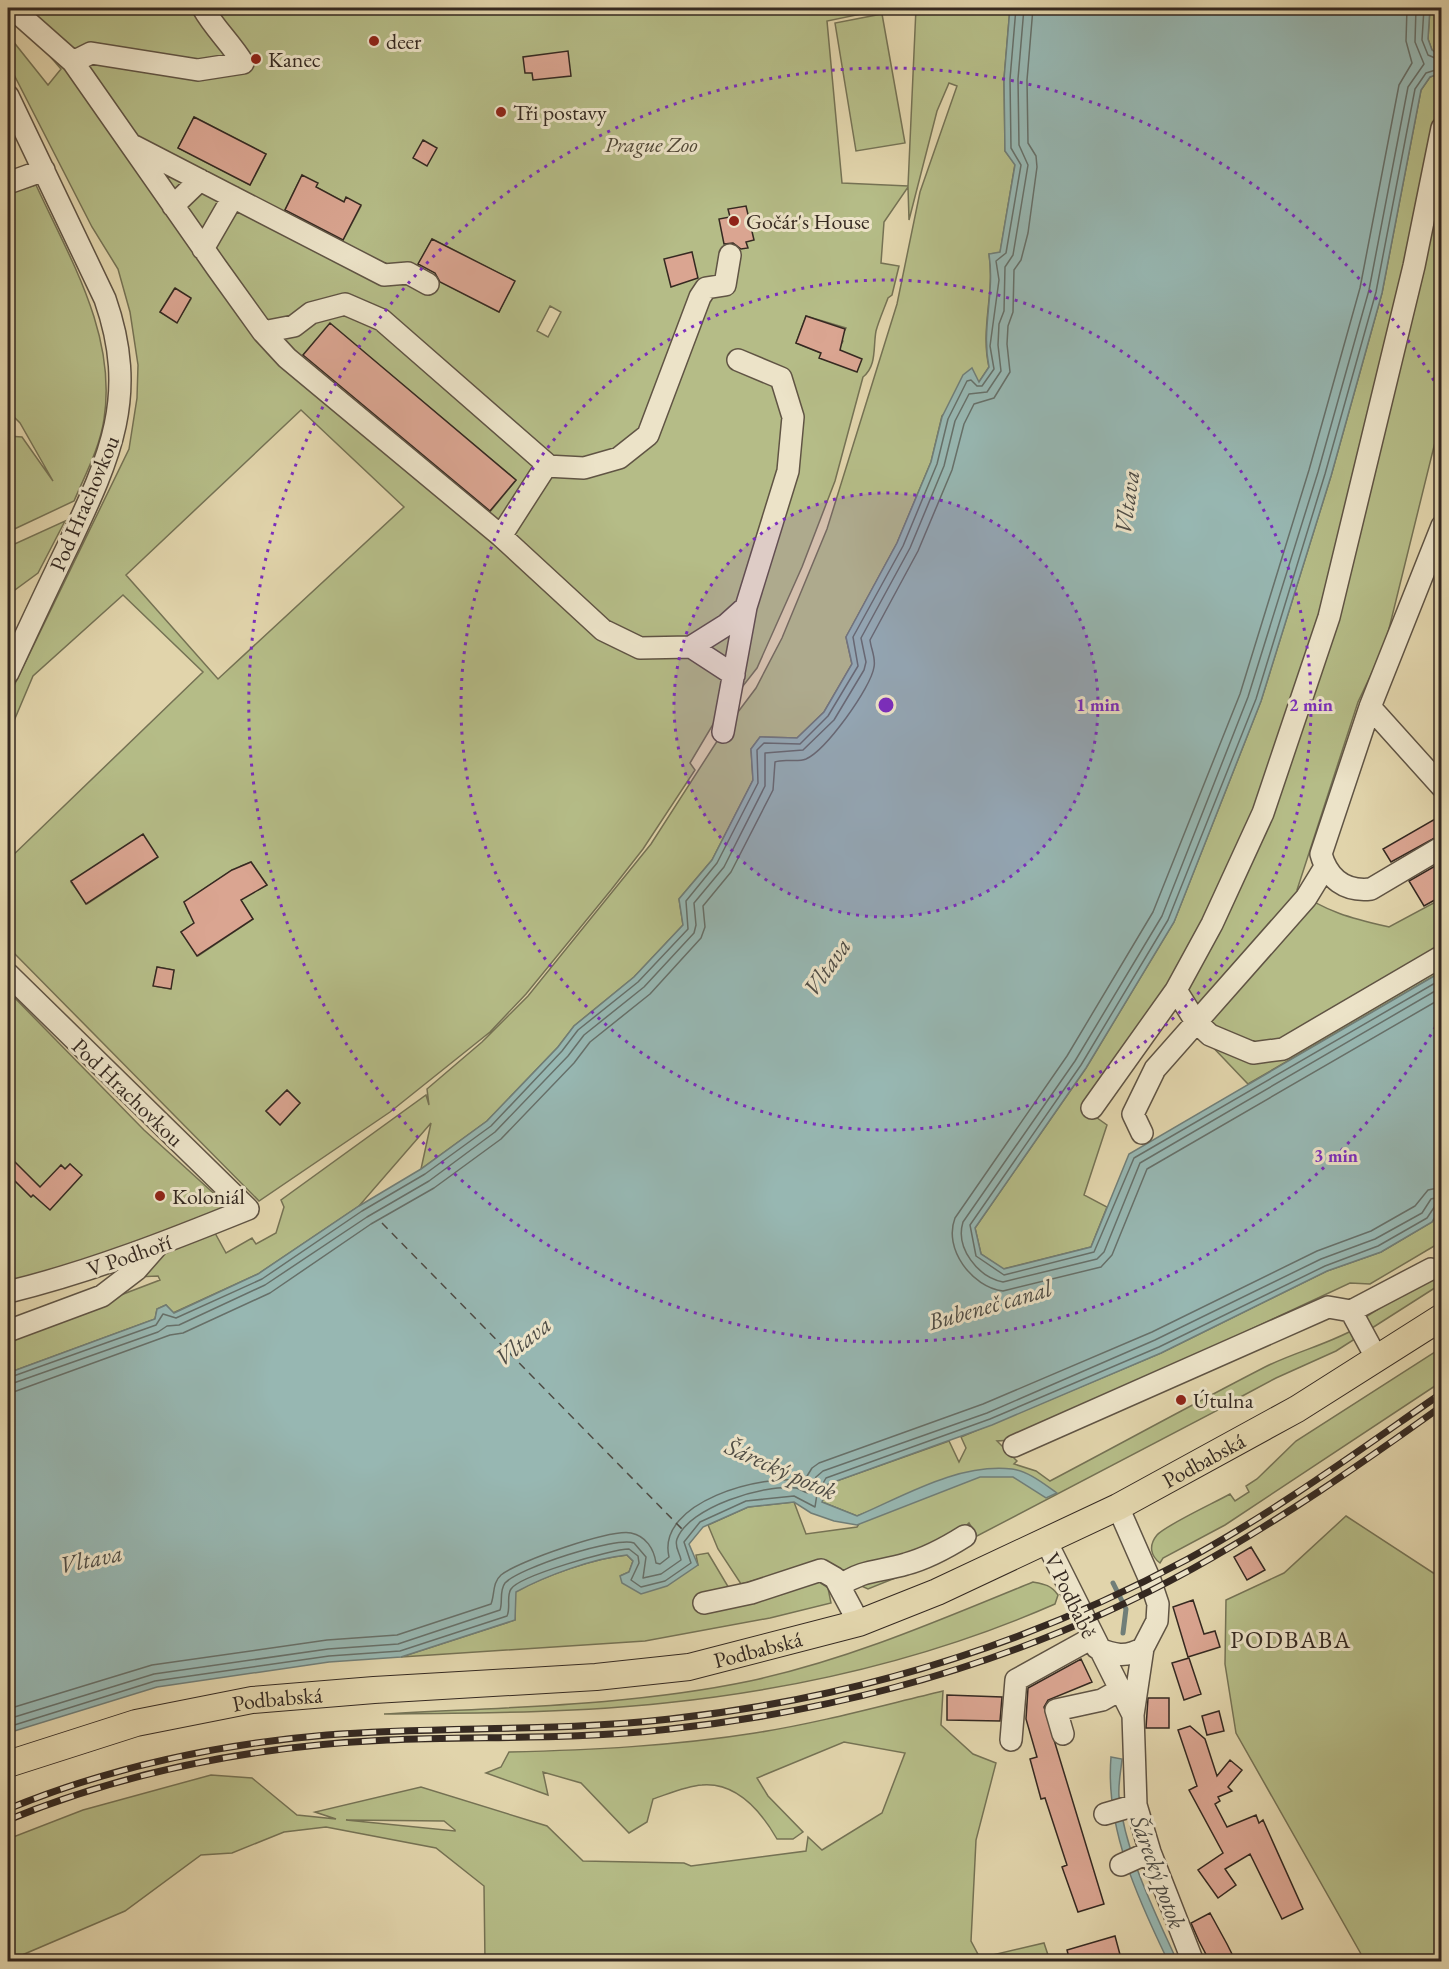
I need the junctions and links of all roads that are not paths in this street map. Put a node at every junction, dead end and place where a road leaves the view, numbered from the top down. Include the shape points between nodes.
1 (12, 8) edge
2 (203, 8) edge
3 (73, 63) junction
4 (8, 96) edge
5 (1442, 128) edge
6 (130, 144) junction
7 (44, 170) junction
8 (200, 180) junction
9 (8, 183) edge
10 (233, 198) junction
11 (173, 206) junction
12 (203, 249) junction
13 (730, 255) dead end
14 (428, 284) dead end
15 (264, 332) junction
16 (738, 360) dead end
17 (549, 466) junction
18 (1442, 526) edge
19 (501, 536) junction
20 (746, 607) junction
21 (691, 647) junction
22 (8, 673) edge
23 (734, 675) junction
24 (1370, 707) junction
25 (723, 732) dead end
26 (1442, 787) edge
27 (1442, 847) edge
28 (1325, 867) junction
29 (1442, 956) edge
30 (8, 974) edge
31 (1176, 990) junction
32 (1196, 1022) junction
33 (1092, 1108) dead end
34 (1143, 1133) dead end
35 (248, 1209) joint
36 (157, 1246) junction
37 (1431, 1269) dead end
38 (8, 1292) edge
39 (1351, 1311) junction
40 (1442, 1317) edge
41 (8, 1331) edge
42 (1377, 1359) junction
43 (1014, 1446) dead end
44 (1118, 1507) junction
45 (965, 1536) dead end
46 (1046, 1541) junction
47 (840, 1586) junction
48 (704, 1604) dead end
49 (859, 1623) junction
50 (1095, 1643) junction
51 (1143, 1648) junction
52 (1116, 1692) junction
53 (1133, 1715) junction
54 (1063, 1734) dead end
55 (1011, 1740) dead end
56 (8, 1764) edge
57 (1131, 1806) junction
58 (1105, 1814) dead end
59 (1146, 1854) junction
60 (1121, 1865) dead end
61 (1190, 1961) edge

1 - 3 street
2 - 3 street via 243,63 198,70 91,53
3 - 6 street
4 - 7 street, Pod Hrachovkou
5 - 31 street via 1414,266 1329,616 1263,813 1212,924
6 - 8 street
6 - 11 street
7 - 9 street
7 - 22 street, Pod Hrachovkou via 105,299 115,329 120,354 120,404 108,457
8 - 10 street
8 - 11 street
10 - 12 street
10 - 14 street via 384,275 408,273
11 - 12 street
12 - 15 street
13 - 17 street via 725,285 706,288 700,297 648,435 619,458 584,468
15 - 17 street via 294,326 310,313 345,304 382,320
15 - 19 street via 287,358
16 - 20 street via 781,378 793,417 788,471
17 - 19 street
18 - 24 street
19 - 21 street via 603,630 640,648
20 - 21 street
20 - 23 street
21 - 23 street
23 - 25 street
24 - 26 street
24 - 28 street via 1321,854
27 - 28 street via 1371,889 1344,886
28 - 32 street via 1306,898
29 - 32 street via 1283,1049 1253,1053 1210,1035
30 - 35 street, Pod Hrachovkou
31 - 32 street
31 - 33 street
32 - 34 street via 1155,1069 1133,1114
35 - 36 street, V Podhoří
36 - 38 street, V Podhoří
36 - 41 street via 136,1270 102,1296
37 - 39 street
39 - 42 street
39 - 43 street via 1328,1308
40 - 42 main road, Podbabská
42 - 44 main road, Podbabská via 1244,1440
44 - 46 main road, Podbabská
44 - 51 street via 1158,1604 1157,1621
45 - 47 street via 937,1553 905,1565 855,1575
46 - 49 main road, Podbabská
46 - 50 street, V Podbabě
47 - 48 street via 821,1570
47 - 49 street
49 - 56 main road, Podbabská via 689,1667 252,1700 136,1723
50 - 51 street, V Podbabě via 1114,1655
50 - 52 street, V Podbabě
50 - 55 street via 1016,1680
51 - 53 street
52 - 53 street, V Podbabě
52 - 54 street via 1101,1700 1056,1710
53 - 57 street
57 - 58 street
57 - 59 street
59 - 60 street
59 - 61 street

